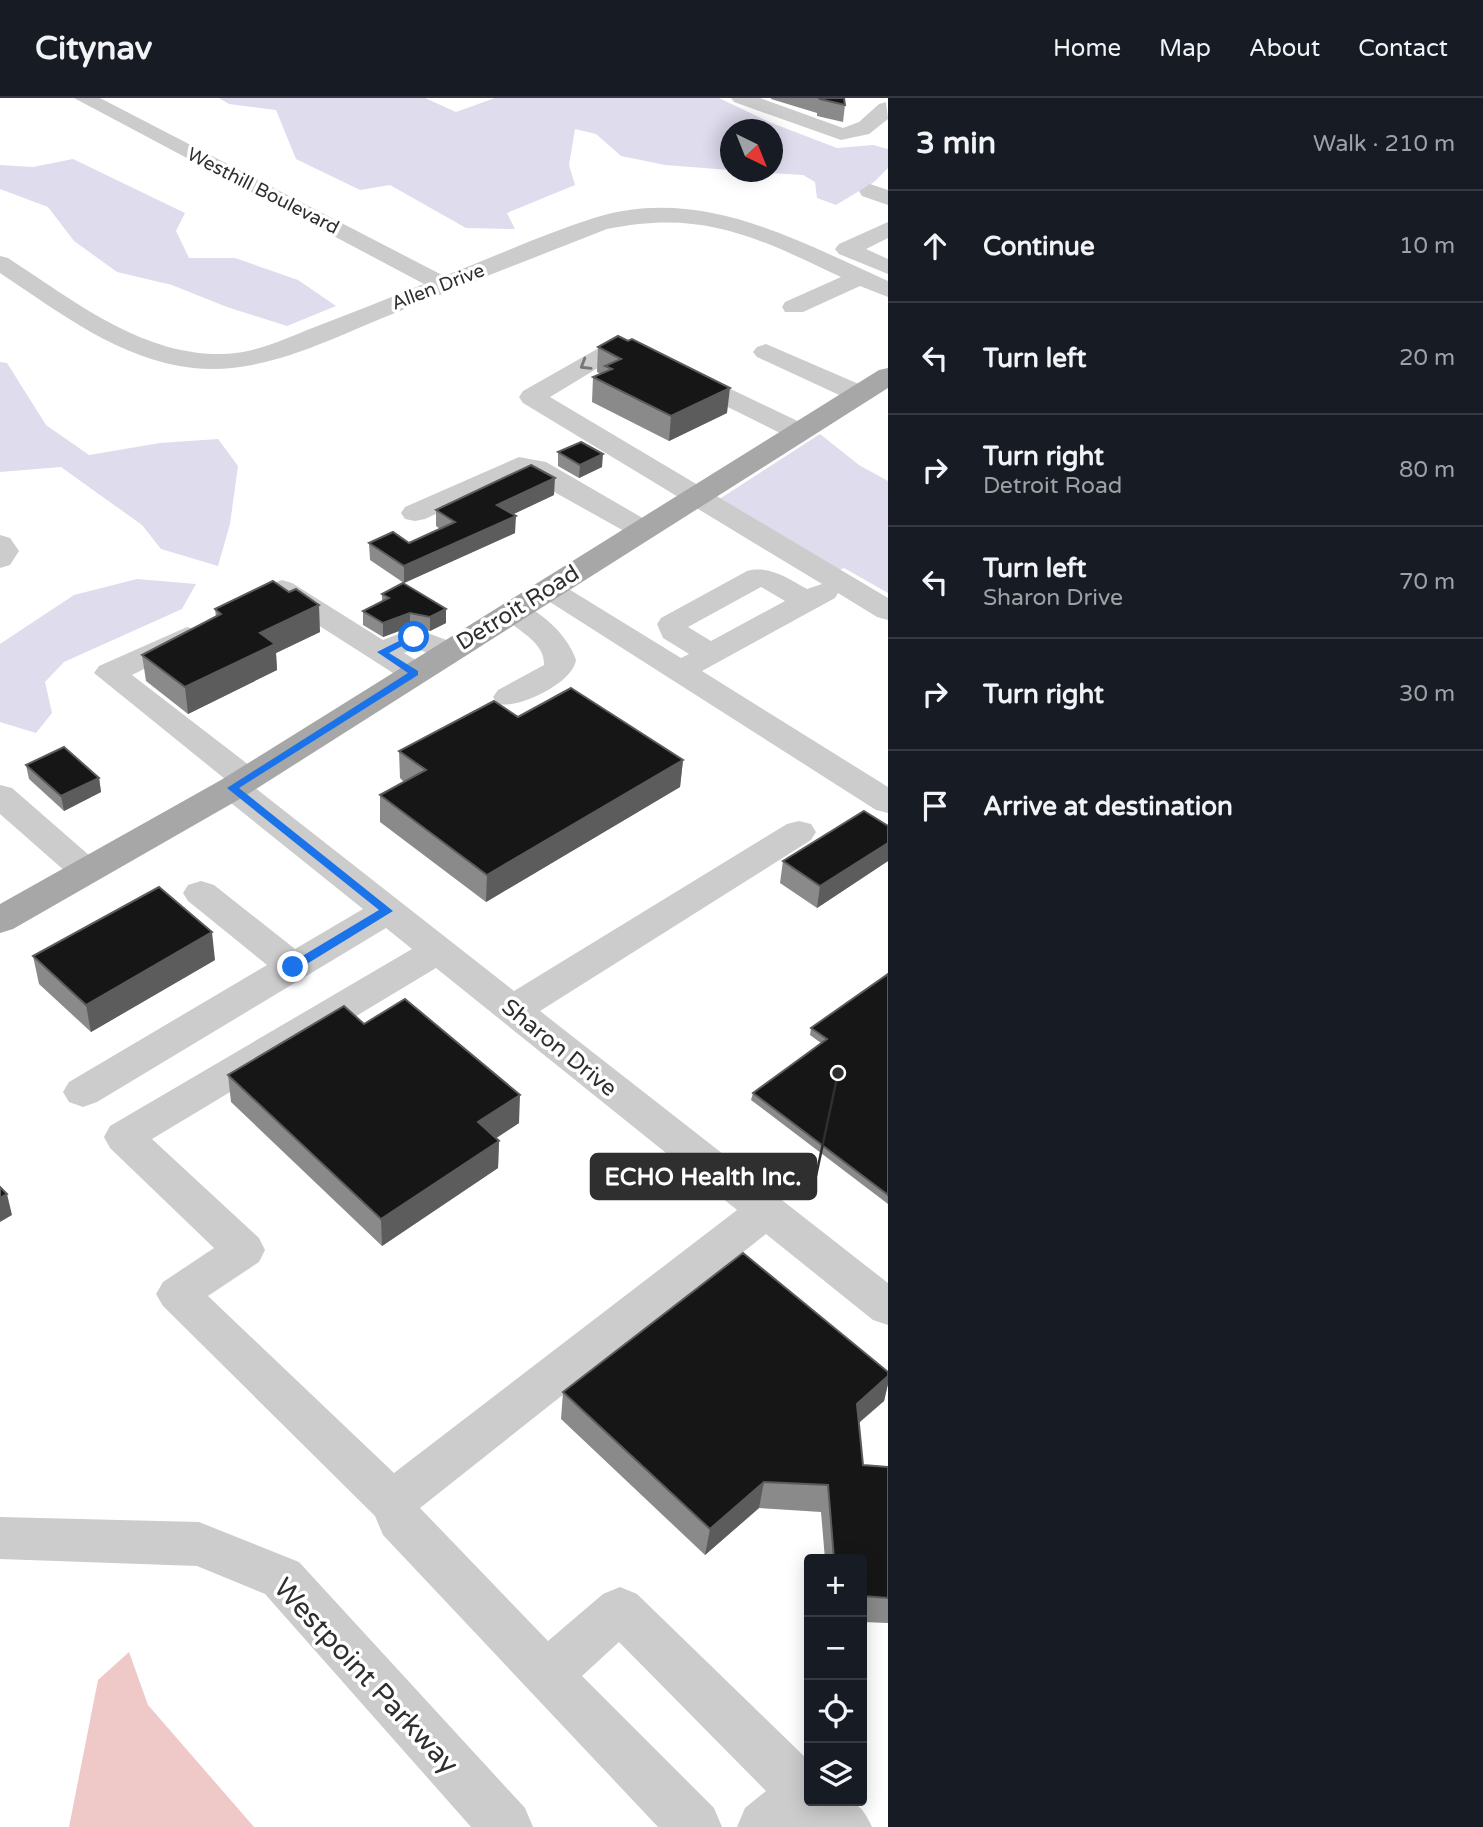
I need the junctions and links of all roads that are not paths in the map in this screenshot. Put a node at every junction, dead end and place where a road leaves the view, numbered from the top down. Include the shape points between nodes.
1 (84, 98) edge
2 (741, 98) edge
3 (881, 105) edge
4 (873, 248) edge
5 (0, 264) edge
6 (888, 268) edge
7 (443, 285) junction
8 (888, 290) edge
9 (794, 307) dead end
10 (766, 352) dead end
11 (887, 377) edge
12 (859, 394) junction
13 (799, 432) junction
14 (696, 496) junction
15 (415, 513) dead end
16 (643, 530) junction
17 (0, 544) edge
18 (0, 559) edge
19 (841, 583) junction
20 (549, 589) junction
21 (807, 601) junction
22 (245, 607) edge
23 (514, 611) junction
24 (888, 611) edge
25 (208, 625) edge
26 (382, 652) junction
27 (449, 652) junction
28 (711, 654) junction
29 (680, 671) junction
30 (415, 673) junction
31 (509, 697) dead end
32 (239, 783) junction
33 (0, 796) edge
34 (888, 802) edge
35 (799, 832) dead end
36 (86, 871) junction
37 (201, 893) dead end
38 (5, 910) edge
39 (387, 911) junction
40 (438, 951) junction
41 (293, 967) junction
42 (512, 1010) junction
43 (83, 1092) dead end
44 (765, 1211) junction
45 (888, 1307) edge
46 (393, 1502) junction
47 (0, 1538) edge
48 (546, 1675) junction
49 (804, 1791) edge
50 (804, 1799) edge
51 (821, 1806) edge
52 (506, 1827) edge
53 (695, 1827) edge
54 (764, 1827) edge
55 (845, 1827) edge

1 - 7 street, Westhill Boulevard
2 - 3 street via 841,134 876,122
4 - 6 street
4 - 7 street, Allen Drive via 831,265 737,224 688,214 638,215 601,223
4 - 8 street, Allen Drive
4 - 9 street
5 - 7 street, Allen Drive via 131,345 172,359 225,362 276,351
10 - 12 street
11 - 12 main road, Detroit Road
12 - 13 main road, Detroit Road
13 - 14 main road, Detroit Road
13 -> 14 street via 620,344 532,397
14 - 16 main road, Detroit Road
14 - 19 street
15 - 16 street via 519,465 536,468
16 - 20 main road, Detroit Road
17 - 18 street via 5,551
19 - 21 street
19 - 24 street
20 - 23 main road, Detroit Road
20 - 29 street
21 - 28 street
21 - 28 street via 757,577 672,624 674,632
22 - 26 street via 282,590
23 - 27 main road, Detroit Road
23 - 31 street via 558,650 561,662 559,668
25 - 32 street, Sharon Drive via 110,673
26 - 27 street via 414,637
26 - 30 street
27 - 30 main road, Detroit Road
28 - 29 street
29 - 34 street
30 - 32 main road, Detroit Road
32 - 36 main road, Detroit Road
32 - 39 street, Sharon Drive
33 - 36 street
35 - 42 street
36 - 38 main road, Detroit Road
37 - 41 street
39 - 40 street, Sharon Drive
39 - 41 street
40 - 42 street, Sharon Drive
40 - 46 street via 124,1138 244,1250 178,1294
41 - 43 street
42 - 44 street, Sharon Drive
44 - 45 street, Sharon Drive
44 - 46 street
46 - 48 street via 400,1520
47 - 52 street, Westpoint Parkway via 199,1544 282,1578
48 - 49 street via 620,1610
48 - 53 street
50 - 54 street
51 - 55 street

